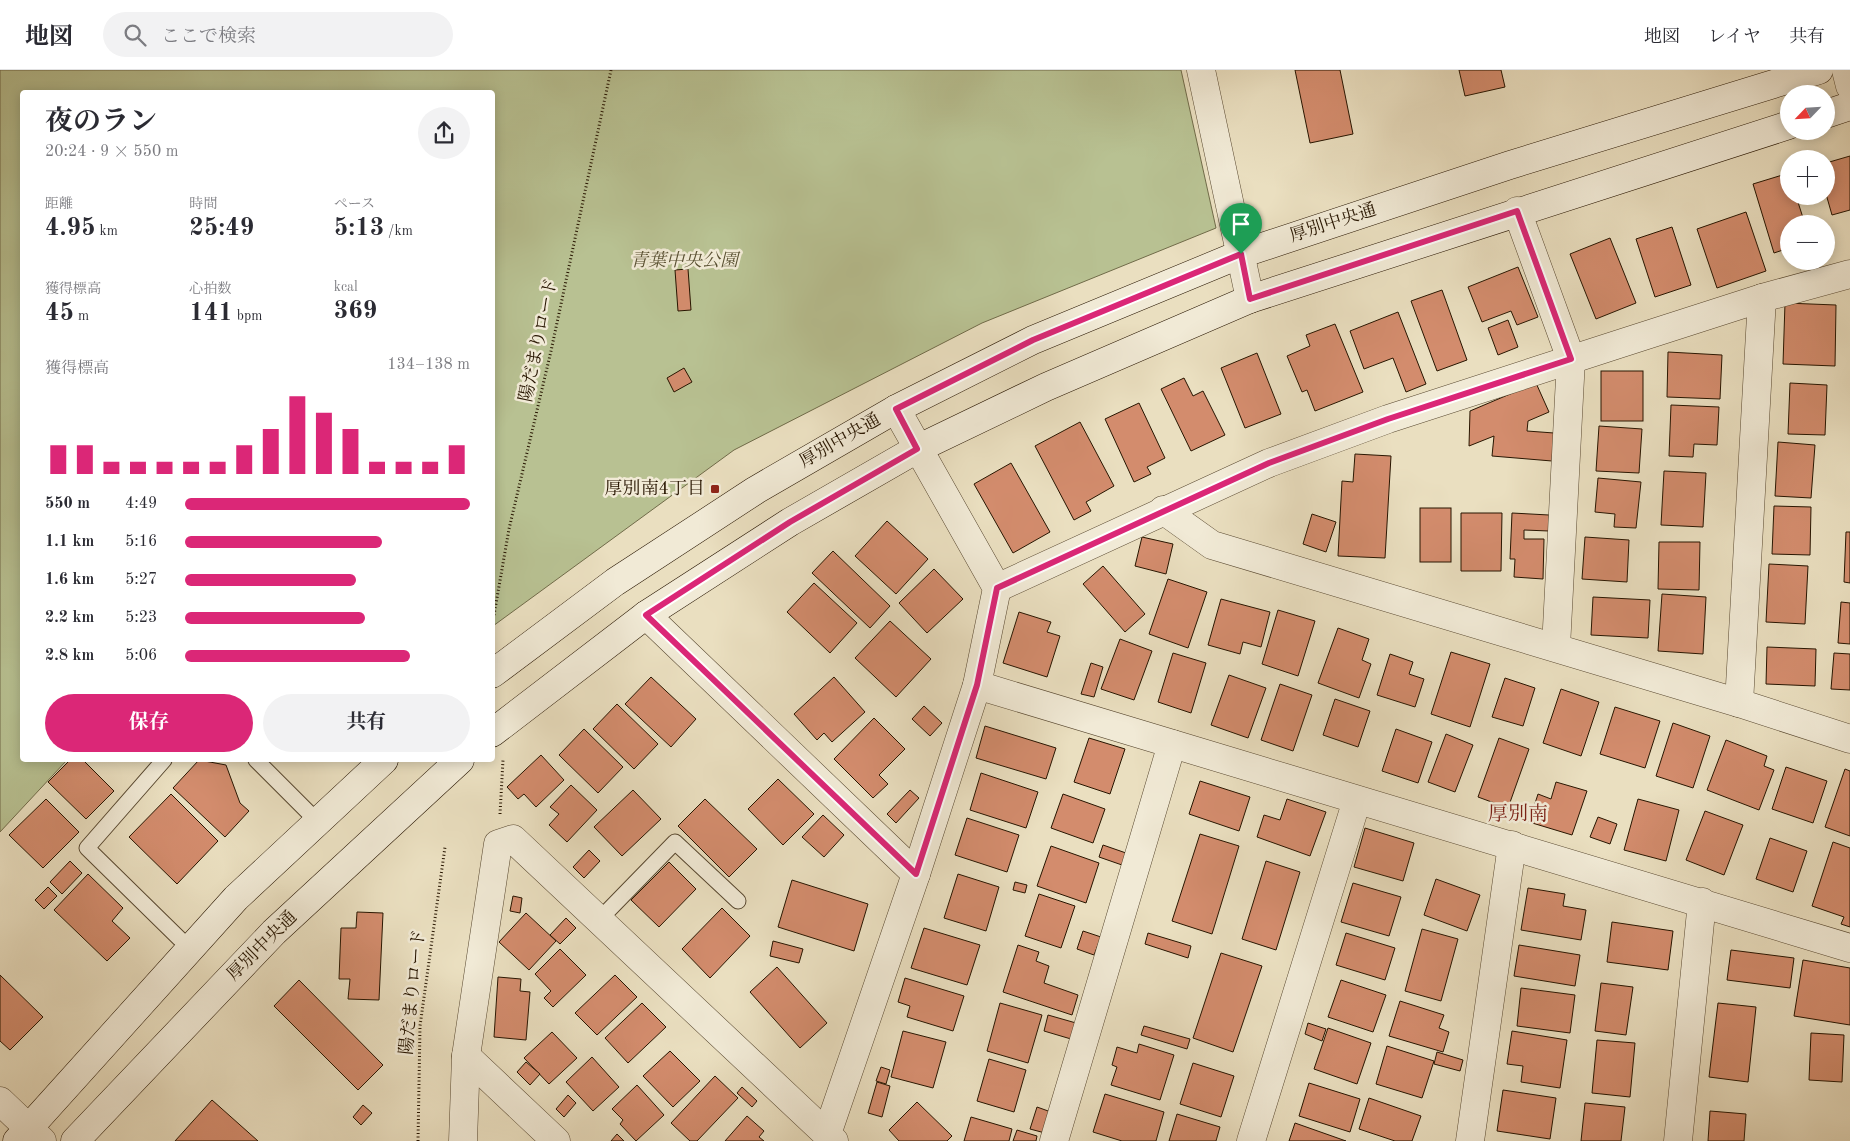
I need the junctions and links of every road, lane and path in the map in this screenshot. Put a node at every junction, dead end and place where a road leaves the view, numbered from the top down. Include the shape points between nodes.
1 (611, 70) edge
2 (1201, 70) edge
3 (1819, 70) edge
4 (1846, 70) edge
5 (1850, 86) edge
6 (1850, 106) edge
7 (1835, 111) edge
8 (1780, 128) edge
9 (1517, 211) junction
10 (1241, 254) junction
11 (1850, 274) edge
12 (1762, 298) junction
13 (1250, 299) junction
14 (1571, 359) junction
15 (896, 409) junction
16 (917, 449) junction
17 (1163, 510) junction
18 (997, 588) junction
19 (495, 611) edge
20 (646, 615) junction
21 (1556, 647) junction
22 (495, 672) edge
23 (977, 685) junction
24 (1739, 703) junction
25 (499, 728) edge
26 (1850, 739) edge
27 (1172, 744) junction
28 (162, 762) edge
29 (258, 762) edge
30 (382, 762) edge
31 (458, 762) edge
32 (1357, 800) junction
33 (318, 822) junction
34 (498, 844) junction
35 (1512, 846) junction
36 (445, 847) dead end
37 (916, 874) junction
38 (738, 902) dead end
39 (1702, 902) junction
40 (599, 920) junction
41 (1850, 948) edge
42 (190, 949) junction
43 (466, 1056) junction
44 (0, 1101) edge
45 (29, 1137) edge
46 (831, 1138) edge
47 (75, 1141) edge
48 (418, 1141) edge
49 (463, 1141) edge
50 (556, 1141) edge
51 (1054, 1141) edge
52 (1251, 1141) edge
53 (1470, 1141) edge
54 (1678, 1141) edge

1 - 19 path, 陽だまりロード
2 - 10 street
3 - 10 street, 厚別中央通 via 1510,165
4 - 5 street
6 - 7 street
8 - 9 street
9 - 13 street
9 - 14 street
10 - 13 street
10 - 15 street, 厚別中央通 via 1033,340
11 - 12 street
12 - 14 street
12 - 24 street
13 - 16 street via 1046,387
14 - 17 street via 1287,456
14 - 21 street
15 - 16 street
15 - 22 street, 厚別中央通 via 756,490 615,582
16 - 18 street
16 - 20 street via 790,522
17 - 18 street
17 - 21 street via 1212,545
18 - 23 street
20 - 25 street
20 - 37 street
21 - 24 street
23 - 27 street
23 - 37 street
24 - 26 street
25 - 34 path
27 - 32 street
27 - 51 street
28 - 42 lane via 87,848
29 - 33 lane
30 - 33 street
31 - 47 street, 厚別中央通 via 274,932
32 - 35 street
32 - 52 street
33 - 42 street via 236,898
34 - 40 street via 512,839
34 - 43 street
35 - 39 street
35 - 53 street
36 - 48 path, 陽だまりロード via 420,1026
37 - 46 street
38 - 40 lane via 675,842
39 - 41 street
39 - 54 street
40 - 46 street
42 - 45 street
43 - 49 street
43 - 50 street
44 - 45 street

